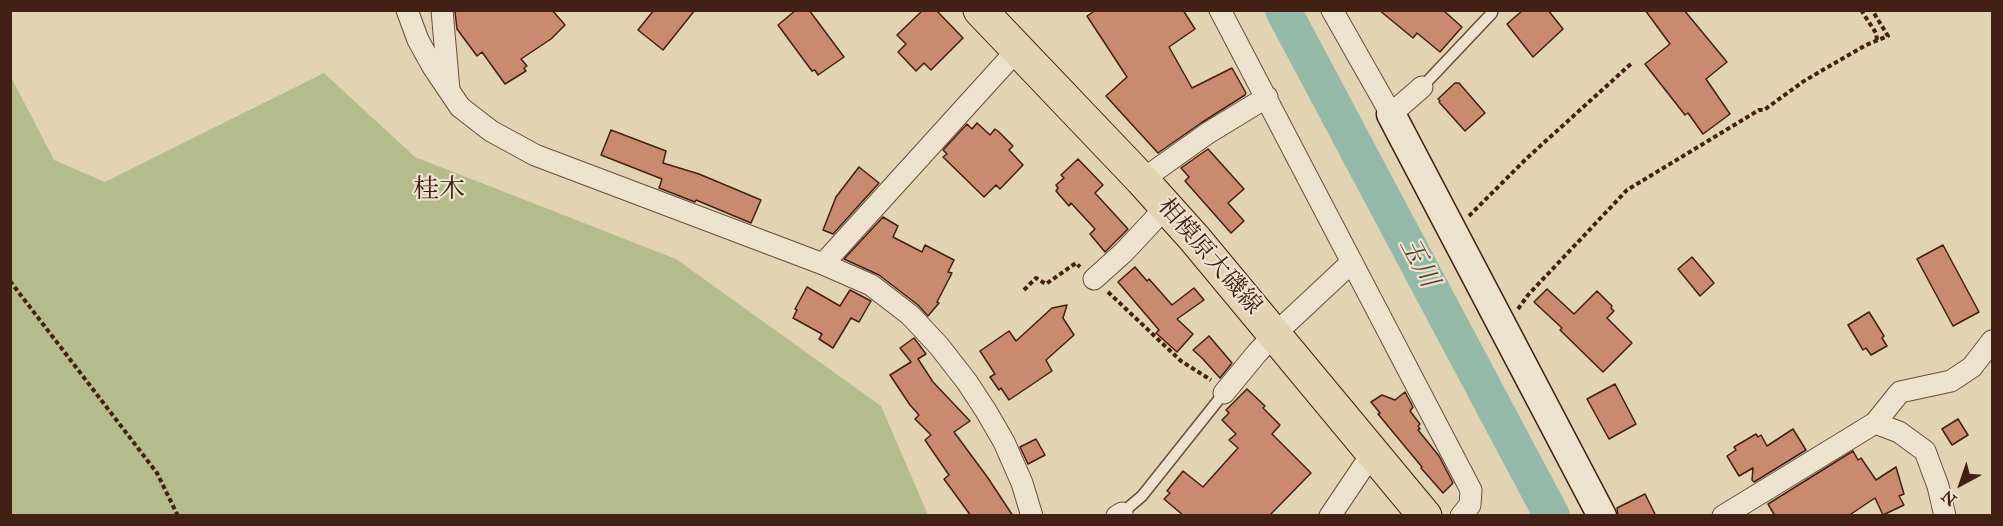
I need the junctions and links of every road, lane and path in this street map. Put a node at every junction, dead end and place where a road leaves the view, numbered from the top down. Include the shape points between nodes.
1 (406, 10) edge
2 (442, 10) edge
3 (980, 10) edge
4 (1220, 10) edge
5 (1861, 10) edge
6 (1872, 10) edge
7 (1336, 12) edge
8 (1492, 12) dead end
9 (1877, 40) junction
10 (1018, 50) junction
11 (1633, 62) dead end
12 (1422, 87) joint
13 (449, 91) junction
14 (1267, 97) junction
15 (1391, 114) junction
16 (1142, 180) junction
17 (1166, 207) junction
18 (1451, 226) junction
19 (1352, 262) junction
20 (823, 264) junction
21 (1094, 279) junction
22 (10, 281) edge
23 (1024, 290) dead end
24 (1500, 320) junction
25 (1275, 334) junction
26 (1992, 341) edge
27 (1225, 392) junction
28 (1875, 423) junction
29 (1373, 452) junction
30 (1119, 514) edge
31 (178, 516) edge
32 (1032, 516) edge
33 (1330, 516) edge
34 (1425, 516) edge
35 (1461, 516) edge
36 (1602, 516) edge
37 (1723, 516) edge
38 (1945, 516) edge

1 - 13 street via 418,40
2 - 13 street
3 - 10 main road, 相模原大磯線
4 - 14 street
5 - 9 path
6 - 9 path via 1888,36
7 - 15 street
8 - 12 lane
9 - 24 path via 1627,190 1516,311
10 - 16 main road, 相模原大磯線
10 - 20 street
11 - 18 path via 1468,217
12 - 15 street
13 - 20 street via 460,107 491,131 535,155
14 - 16 street
14 - 19 street
15 - 18 street
16 - 17 main road, 相模原大磯線
17 - 21 street
17 - 25 main road, 相模原大磯線
18 - 24 street
19 - 25 street
19 - 35 street via 1471,490 1470,505
20 - 32 street via 871,285 910,315 939,346 974,391 1004,442
21 - 23 path via 1076,263 1046,284 1036,278
21 - 27 path via 1181,361
22 - 31 path via 157,473
24 - 36 street
25 - 27 street
25 - 29 main road, 相模原大磯線
26 - 28 street via 1972,367 1951,381 1900,392
27 - 30 lane via 1142,496
28 - 37 street
28 - 38 street via 1899,432 1925,451
29 - 33 street
29 - 34 main road, 相模原大磯線

